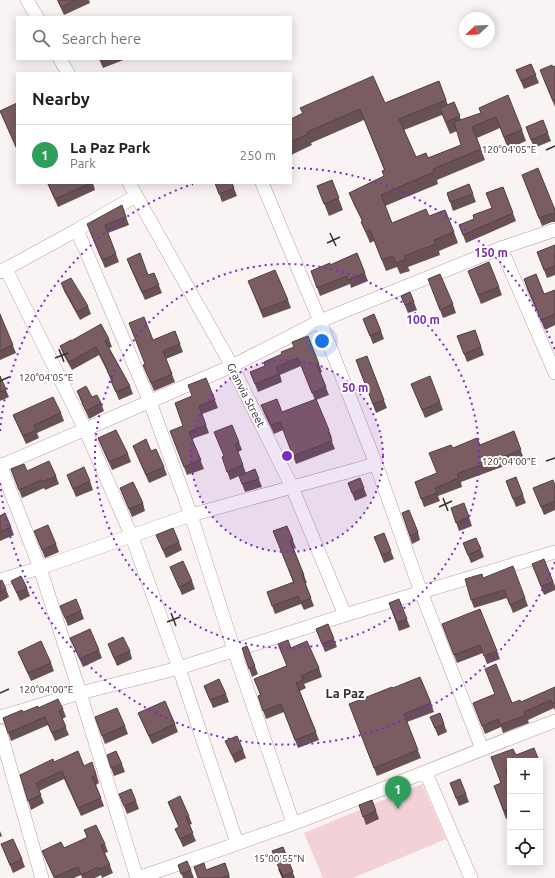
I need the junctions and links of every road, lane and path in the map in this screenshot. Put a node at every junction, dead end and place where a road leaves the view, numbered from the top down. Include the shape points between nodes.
1 (28, 0) edge
2 (36, 16) edge
3 (61, 60) edge
4 (67, 72) edge
5 (130, 184) edge
6 (262, 184) edge
7 (136, 196) junction
8 (77, 230) junction
9 (555, 230) edge
10 (501, 248) junction
11 (3, 270) edge
12 (320, 321) junction
13 (232, 366) junction
14 (555, 373) edge
15 (150, 402) junction
16 (85, 429) junction
17 (376, 464) junction
18 (0, 465) edge
19 (292, 487) junction
20 (191, 515) junction
21 (132, 537) junction
22 (555, 552) edge
23 (40, 568) junction
24 (0, 580) edge
25 (421, 592) junction
26 (346, 615) junction
27 (234, 650) junction
28 (179, 668) junction
29 (80, 693) junction
30 (0, 717) edge
31 (555, 721) edge
32 (0, 732) edge
33 (482, 749) junction
34 (426, 773) junction
35 (293, 823) junction
36 (237, 843) junction
37 (42, 878) edge
38 (137, 878) edge
39 (471, 878) edge

1 - 2 street
3 - 4 street
5 - 7 street, Granvia Street
6 - 12 street
7 - 8 street
7 - 13 street, Granvia Street
8 - 11 street
8 - 15 street
9 - 10 street
10 - 12 street
10 - 14 street
11 - 16 street
12 - 13 street
12 - 17 street
13 - 15 street
13 - 19 street, Granvia Street
15 - 16 street
15 - 20 street
16 - 18 street
16 - 21 street
17 - 19 street
17 - 25 street
18 - 23 street
19 - 20 street
19 - 26 street, Granvia Street
20 - 21 street
20 - 27 street
21 - 23 street
21 - 28 street
22 - 25 street
23 - 24 street
23 - 29 street
25 - 26 street
25 - 33 street
26 - 27 street
27 - 28 street
27 - 35 street
28 - 29 street
28 - 36 street
29 - 30 street
29 - 38 street
31 - 33 street
32 - 37 street
33 - 34 street
34 - 35 street
34 - 39 street
35 - 36 street
36 - 38 street

